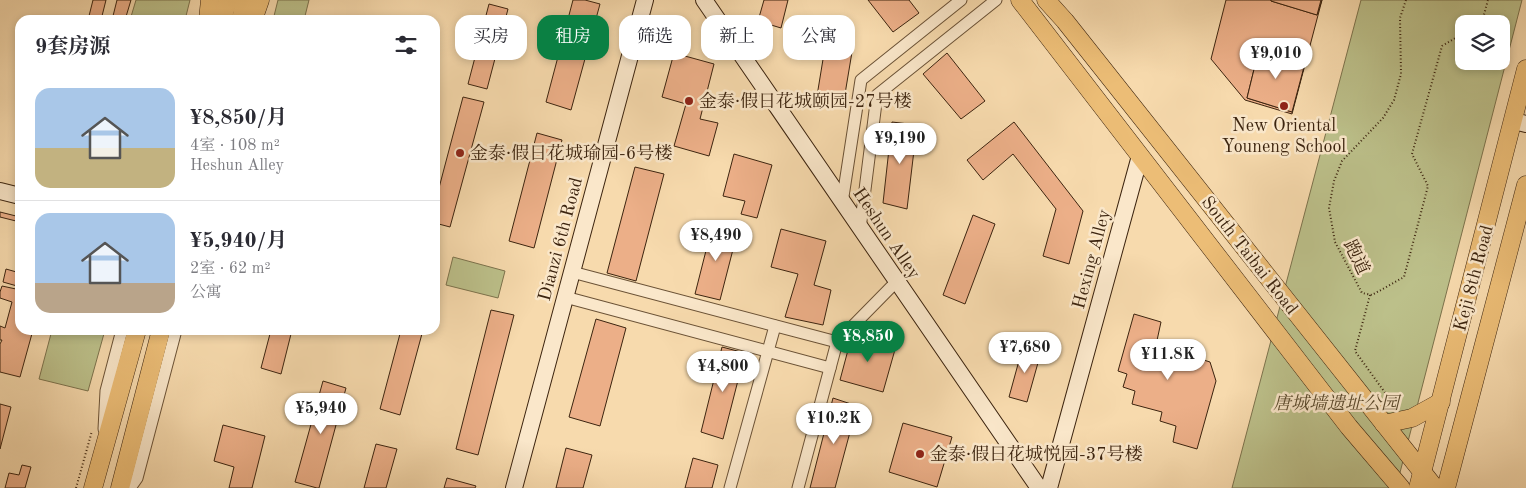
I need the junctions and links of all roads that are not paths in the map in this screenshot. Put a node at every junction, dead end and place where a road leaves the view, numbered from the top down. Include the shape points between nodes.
1 (210, 0) edge
2 (228, 0) edge
3 (245, 0) edge
4 (260, 0) edge
5 (644, 0) edge
6 (704, 0) edge
7 (962, 0) edge
8 (996, 0) edge
9 (1008, 0) edge
10 (1020, 0) edge
11 (1046, 0) edge
12 (1052, 0) edge
13 (207, 15) edge
14 (224, 15) edge
15 (242, 15) edge
16 (255, 15) edge
17 (1065, 21) junction
18 (1041, 28) junction
19 (1526, 68) edge
20 (1520, 115) edge
21 (1140, 156) junction
22 (1526, 185) edge
23 (0, 191) edge
24 (15, 195) edge
25 (842, 203) junction
26 (860, 229) junction
27 (572, 272) junction
28 (896, 282) junction
29 (565, 297) junction
30 (775, 326) junction
31 (121, 335) edge
32 (137, 335) edge
33 (160, 335) edge
34 (175, 335) edge
35 (837, 342) junction
36 (768, 351) junction
37 (830, 368) junction
38 (1441, 402) junction
39 (1384, 424) junction
40 (102, 454) junction
41 (1420, 480) edge
42 (93, 488) edge
43 (120, 488) edge
44 (130, 488) edge
45 (514, 488) edge
46 (730, 488) edge
47 (798, 488) edge
48 (1039, 488) edge
49 (1049, 488) edge
50 (1401, 488) edge
51 (1435, 488) edge
52 (1446, 488) edge

1 - 13 main road
2 - 14 main road
3 - 15 main road
4 - 16 main road
5 - 27 street, Dianzi 6th Road
6 - 25 street, Heshun Alley
7 - 25 street via 861,80
8 - 26 street via 877,95
9 - 18 main road, South Taibai Road
10 - 18 main road, South Taibai Road
11 - 17 main road, South Taibai Road
12 - 17 main road, South Taibai Road
17 - 39 main road, South Taibai Road
18 - 21 main road, South Taibai Road
19 - 20 main road, Keji 8th Road
20 - 38 main road, Keji 8th Road
21 - 49 street, Hexing Alley
21 - 50 main road, South Taibai Road via 1349,427
22 - 52 main road, Keji 8th Road
23 - 24 street
25 - 26 street, Heshun Alley
26 - 28 street, Heshun Alley
27 - 29 street, Dianzi 6th Road
27 - 30 street
28 - 35 street
28 - 48 street, Heshun Alley
29 - 36 street
29 - 45 street, Dianzi 6th Road
30 - 35 street
30 - 36 street
31 - 40 street via 106,391
32 - 40 main road
33 - 43 main road
34 - 44 street via 137,478
35 - 37 street
36 - 37 street
36 - 46 street
37 - 47 street
38 - 39 main road via 1412,418
38 - 41 main road, Keji 8th Road
39 - 41 main road, South Taibai Road
40 - 42 main road
41 - 51 main road, South Taibai Road

